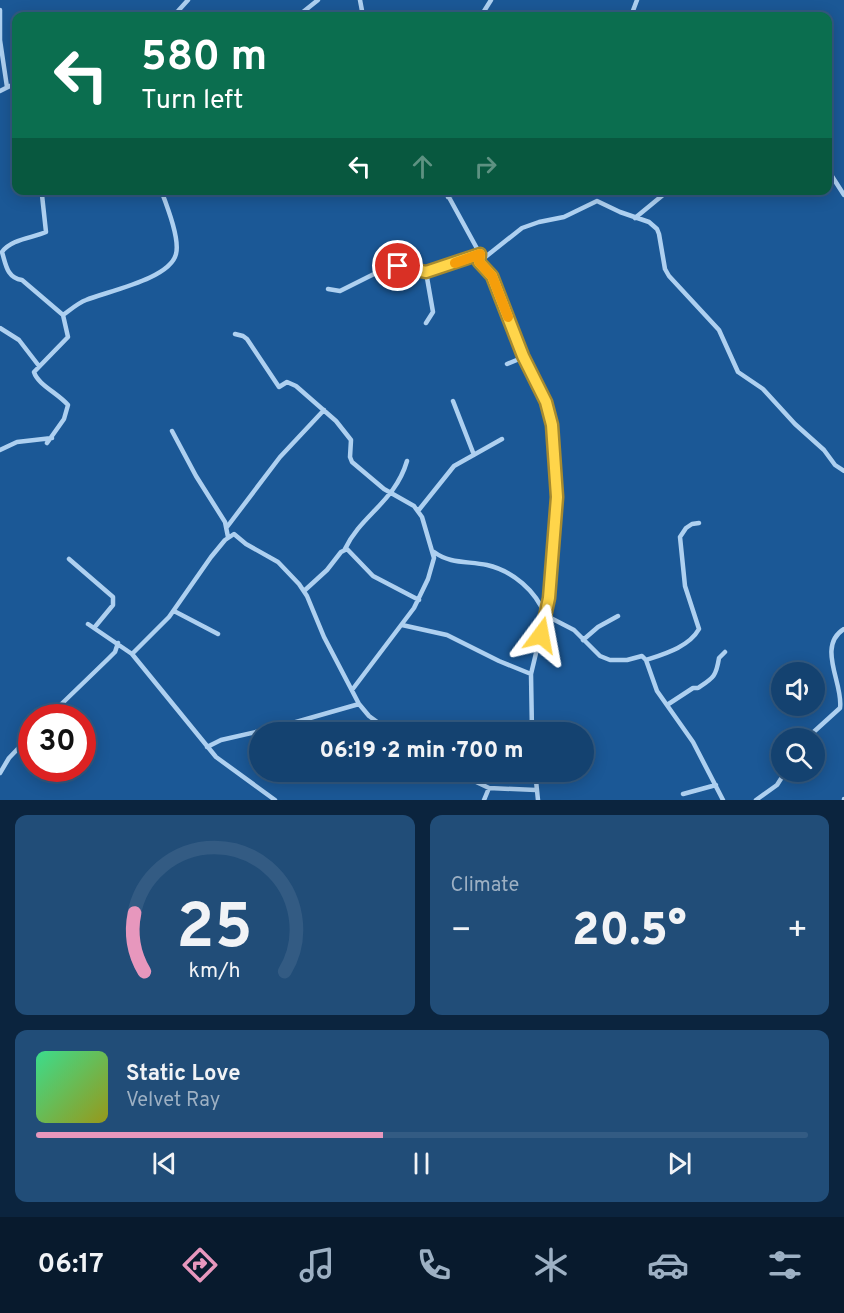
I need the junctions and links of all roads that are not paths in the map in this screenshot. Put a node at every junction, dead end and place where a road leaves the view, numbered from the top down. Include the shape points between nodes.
1 (188, 0) edge
2 (318, 0) edge
3 (0, 10) edge
4 (177, 12) edge
5 (303, 12) edge
6 (12, 85) edge
7 (7, 87) junction
8 (0, 91) edge
9 (832, 176) edge
10 (42, 195) edge
11 (163, 195) edge
12 (451, 195) edge
13 (663, 195) edge
14 (844, 195) edge
15 (448, 197) joint
16 (635, 218) junction
17 (480, 254) junction
18 (479, 262) junction
19 (426, 272) junction
20 (8, 273) junction
21 (0, 276) edge
22 (328, 289) dead end
23 (63, 315) junction
24 (426, 323) dead end
25 (0, 328) edge
26 (235, 334) dead end
27 (524, 357) junction
28 (507, 364) dead end
29 (39, 366) junction
30 (453, 401) dead end
31 (324, 410) junction
32 (172, 431) dead end
33 (52, 438) junction
34 (502, 438) dead end
35 (47, 443) dead end
36 (0, 450) edge
37 (474, 455) junction
38 (407, 461) dead end
39 (844, 471) edge
40 (391, 494) junction
41 (418, 511) junction
42 (699, 523) dead end
43 (227, 527) junction
44 (228, 537) junction
45 (345, 549) junction
46 (433, 551) junction
47 (69, 559) dead end
48 (304, 591) junction
49 (419, 600) junction
50 (174, 611) junction
51 (546, 615) junction
52 (618, 616) dead end
53 (88, 624) dead end
54 (402, 625) junction
55 (94, 628) junction
56 (844, 629) edge
57 (219, 634) dead end
58 (583, 640) junction
59 (118, 643) junction
60 (647, 650) dead end
61 (725, 652) dead end
62 (132, 654) junction
63 (644, 658) junction
64 (531, 674) junction
65 (352, 690) junction
66 (61, 704) edge
67 (358, 705) junction
68 (667, 705) junction
69 (377, 722) edge
70 (532, 722) edge
71 (818, 728) edge
72 (207, 747) junction
73 (18, 749) edge
74 (0, 773) edge
75 (476, 782) edge
76 (536, 782) edge
77 (779, 782) edge
78 (716, 785) junction
79 (489, 788) junction
80 (536, 790) junction
81 (683, 794) dead end
82 (275, 800) edge
83 (484, 800) edge
84 (538, 800) edge
85 (723, 800) edge
86 (756, 800) edge

1 - 4 street
2 - 5 street
3 - 7 street
6 - 7 street
7 - 8 street
9 - 14 street
10 - 20 street via 47,229 6,247 3,252
11 - 23 street via 177,247 173,261 160,272 84,301
12 - 15 street
13 - 16 street
15 - 17 street
16 - 18 street via 597,201 564,217 522,228
16 - 39 street via 657,229 665,269 718,330 738,372 763,389
17 - 18 street
17 - 19 street
18 - 27 street via 492,276
19 - 22 street via 390,266 340,291
19 - 24 street via 433,312
20 - 21 street
20 - 23 street
23 - 29 street via 68,337
25 - 29 street via 19,340
26 - 31 street via 247,339 279,387 287,382 296,386
27 - 28 street
27 - 51 street via 546,402 552,425 557,497
29 - 33 street via 34,372 38,381 68,405
30 - 37 street
31 - 40 street via 348,434 352,462
31 - 43 street via 280,457
32 - 43 street
33 - 35 street
33 - 36 street via 17,442
34 - 37 street
37 - 41 street via 453,466
38 - 40 street
40 - 41 street
40 - 45 street
41 - 46 street
42 - 63 street via 686,528 680,537 685,586 699,629 681,645
43 - 44 street
44 - 48 street via 236,535 278,562
44 - 50 street
45 - 48 street
45 - 49 street via 373,576
46 - 49 street via 432,566
46 - 51 street via 450,560 504,570 540,601
47 - 55 street via 113,597 113,605
48 - 65 street
49 - 54 street
50 - 57 street
50 - 62 street
51 - 58 street via 574,630
51 - 64 street
52 - 58 street
53 - 55 street
54 - 64 street via 447,635
54 - 65 street
55 - 59 street
56 - 71 street via 834,643 842,703
58 - 63 street via 610,660
59 - 62 street
59 - 66 street via 115,652
60 - 63 street
61 - 68 street via 713,678
62 - 72 street
63 - 68 street
64 - 70 street
65 - 67 street
67 - 69 street
67 - 72 street
68 - 78 street
72 - 82 street
73 - 74 street
75 - 79 street
76 - 80 street
77 - 86 street
78 - 81 street
78 - 85 street
79 - 80 street
79 - 83 street
80 - 84 street

